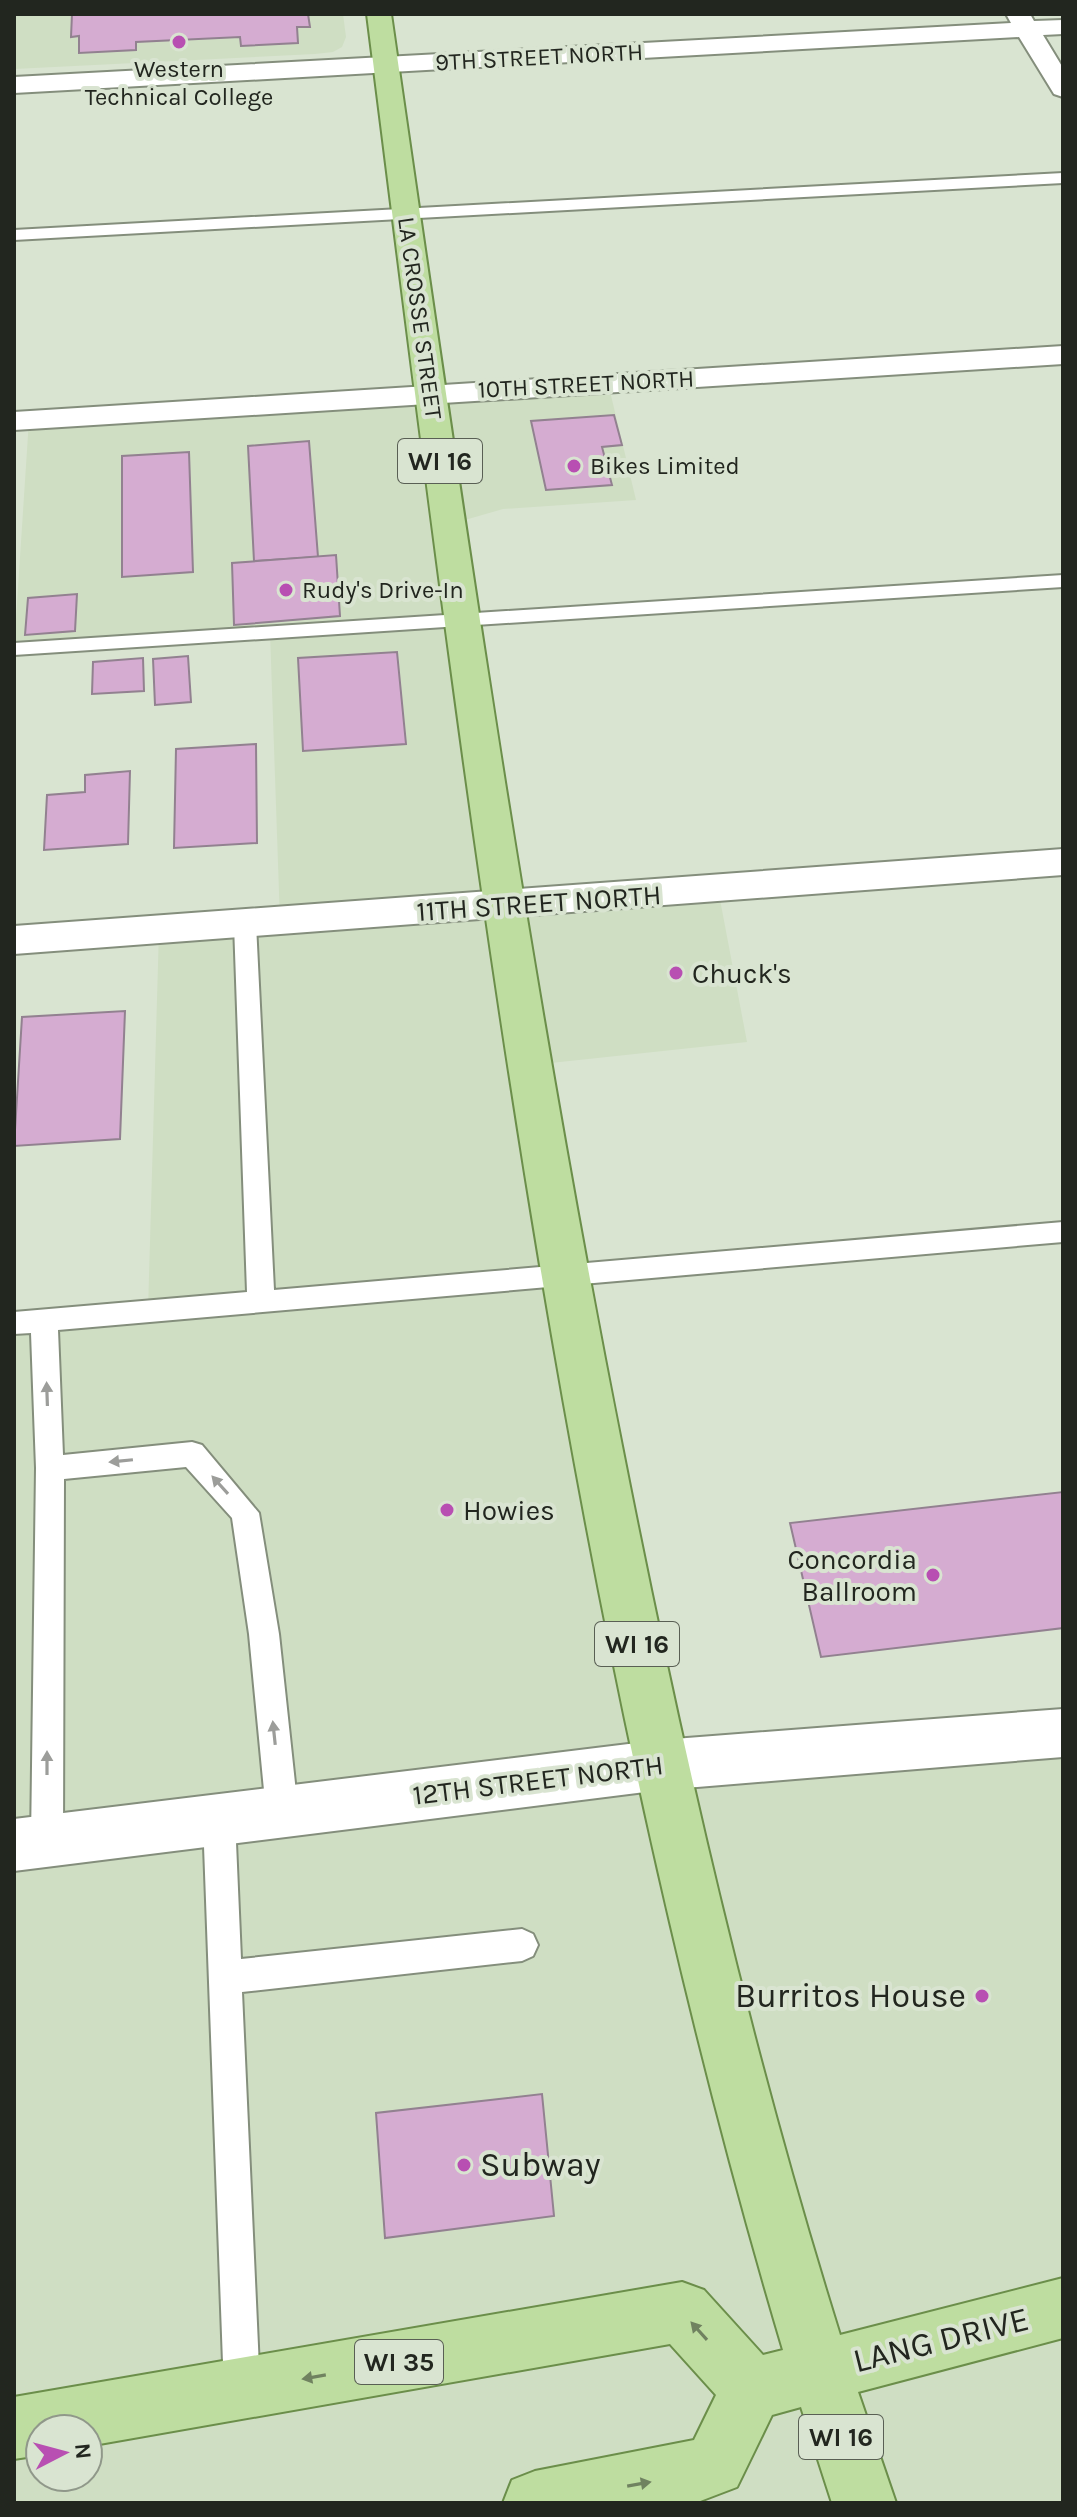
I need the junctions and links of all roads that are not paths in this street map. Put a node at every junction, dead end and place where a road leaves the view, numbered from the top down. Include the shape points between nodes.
1 (379, 14) edge
2 (1023, 21) edge
3 (1063, 27) edge
4 (385, 65) junction
5 (14, 85) edge
6 (1063, 89) edge
7 (1063, 178) edge
8 (406, 214) junction
9 (14, 235) edge
10 (1063, 355) edge
11 (429, 394) junction
12 (14, 421) edge
13 (1063, 581) edge
14 (464, 619) junction
15 (14, 649) edge
16 (1063, 862) edge
17 (507, 906) junction
18 (245, 924) junction
19 (14, 940) edge
20 (1063, 1232) edge
21 (564, 1275) junction
22 (261, 1301) junction
23 (44, 1320) junction
24 (14, 1323) edge
25 (50, 1468) junction
26 (1063, 1733) edge
27 (661, 1765) junction
28 (282, 1811) junction
29 (219, 1819) junction
30 (31, 1843) edge
31 (522, 1945) dead end
32 (225, 1977) junction
33 (1063, 2308) edge
34 (818, 2371) junction
35 (752, 2389) junction
36 (242, 2390) junction
37 (14, 2428) edge
38 (535, 2503) edge
39 (864, 2503) edge

1 - 4 main road, LA CROSSE STREET / WI 16
2 - 3 street, 9TH STREET NORTH
2 - 4 street, 9TH STREET NORTH
2 - 6 street
4 - 5 street, 9TH STREET NORTH
4 - 8 main road, LA CROSSE STREET / WI 16
7 - 8 lane
8 - 9 lane
8 - 11 main road, LA CROSSE STREET / WI 16
10 - 11 street, 10TH STREET NORTH
11 - 12 street, 10TH STREET NORTH
11 - 14 main road, LA CROSSE STREET / WI 16
13 - 14 lane
14 - 15 lane
14 - 17 main road, LA CROSSE STREET / WI 16
16 - 17 street, 11TH STREET NORTH
17 - 18 street, 11TH STREET NORTH
17 - 21 main road, WI 16
18 - 19 street, 11TH STREET NORTH
18 - 22 lane
20 - 21 lane
21 - 22 lane
21 - 27 main road, WI 16
22 - 23 lane
23 - 24 lane
25 -> 23 lane
28 -> 25 lane via 245,1513 192,1454
30 -> 25 lane
26 - 27 street, 12TH STREET NORTH
27 - 28 street, 12TH STREET NORTH
27 - 34 main road, WI 16 via 757,2157
28 - 29 street, 12TH STREET NORTH
29 - 30 street, 12TH STREET NORTH
29 - 32 lane
31 - 32 lane
32 - 36 lane
33 - 34 main road, LANG DRIVE
34 - 35 main road, LANG DRIVE
34 - 39 main road, WI 16
35 -> 36 main road, WI 35 via 682,2312
38 -> 35 main road via 715,2465
36 - 37 main road, WI 35

